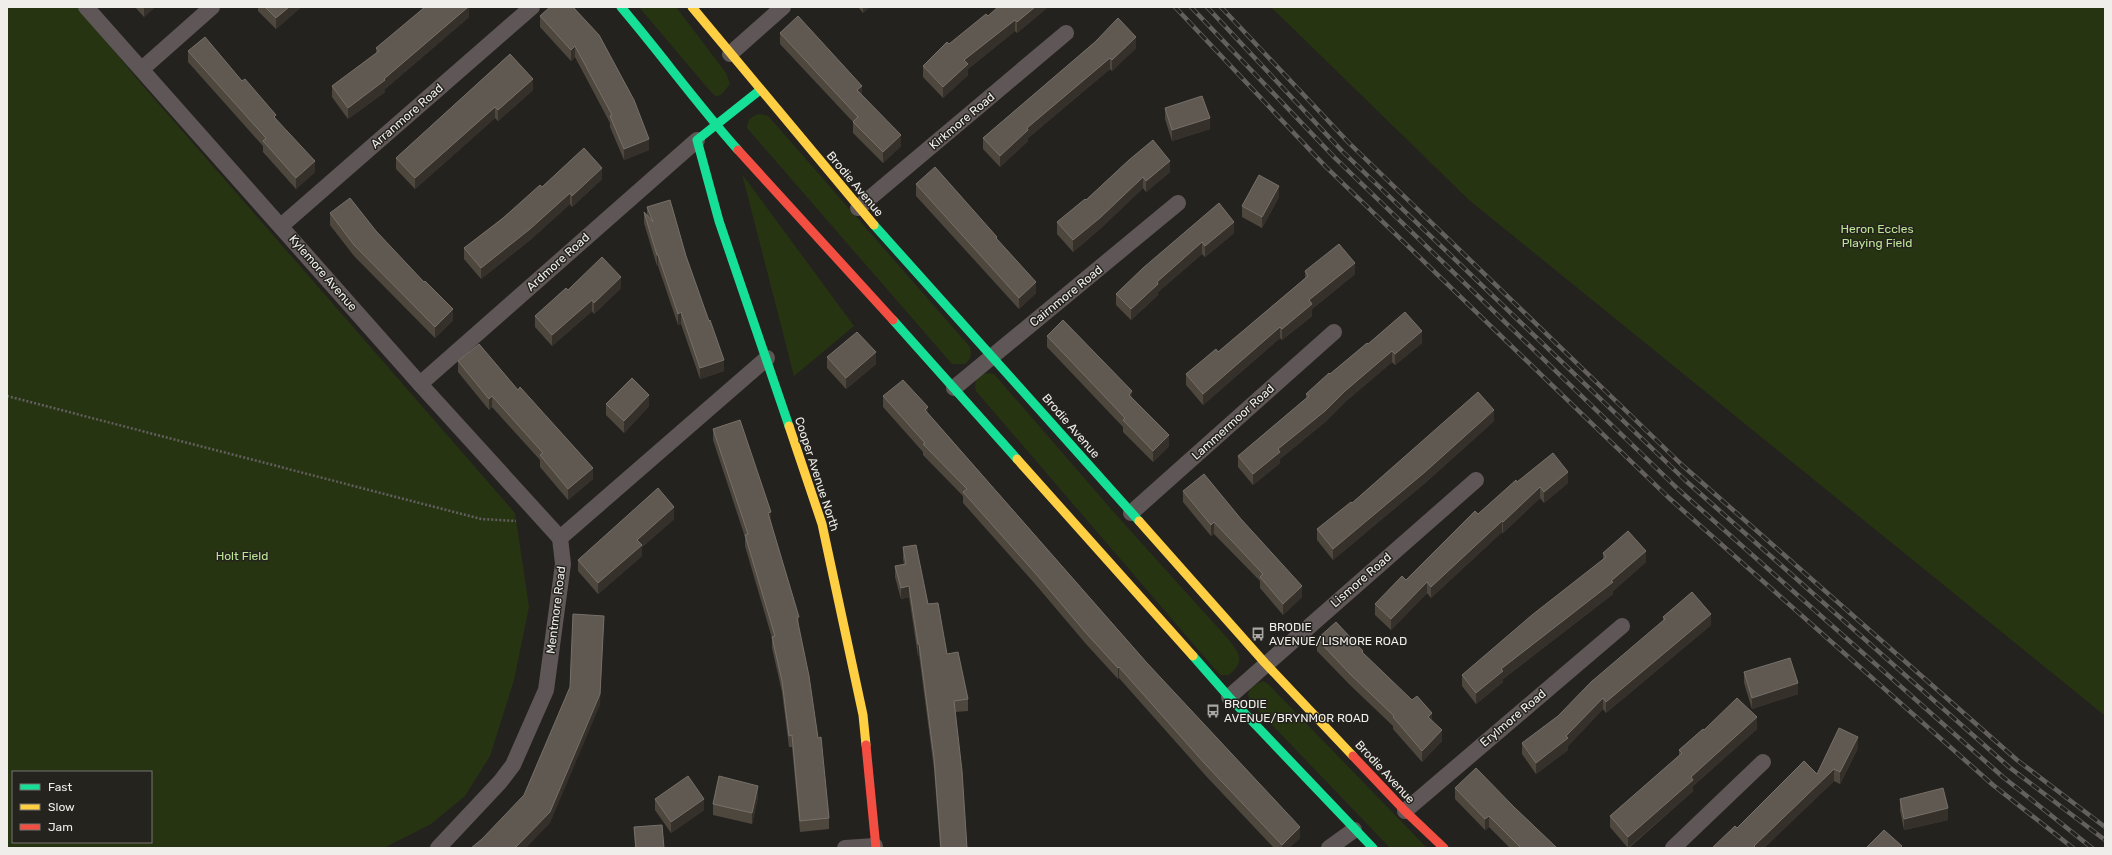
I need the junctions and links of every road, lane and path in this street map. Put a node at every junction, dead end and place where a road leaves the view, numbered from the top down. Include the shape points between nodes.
1 (86, 7) edge
2 (212, 7) edge
3 (532, 7) edge
4 (621, 7) edge
5 (692, 7) edge
6 (783, 7) edge
7 (1066, 33) dead end
8 (730, 54) junction
9 (142, 69) junction
10 (760, 90) junction
11 (716, 125) junction
12 (697, 140) junction
13 (1178, 203) dead end
14 (858, 208) junction
15 (281, 226) junction
16 (1334, 332) dead end
17 (993, 356) junction
18 (767, 358) junction
19 (420, 384) junction
20 (954, 388) junction
21 (7, 396) edge
22 (1476, 480) dead end
23 (1131, 512) junction
24 (516, 521) dead end
25 (560, 538) junction
26 (1622, 626) dead end
27 (1265, 663) junction
28 (1229, 696) junction
29 (1763, 762) dead end
30 (1405, 811) junction
31 (1354, 830) junction
32 (876, 847) edge
33 (438, 848) edge
34 (845, 848) edge
35 (1329, 848) edge
36 (1373, 848) edge
37 (1444, 848) edge
38 (1673, 848) edge

1 - 9 street, Kylemore Avenue
2 - 9 street
3 - 15 street, Arranmore Road
4 - 11 street via 652,42
5 - 8 street, Brodie Avenue
6 - 8 street
7 - 14 street, Kirkmore Road
8 - 10 street, Brodie Avenue
9 - 15 street, Kylemore Avenue
10 - 11 street
10 - 14 street, Brodie Avenue
11 - 12 street
11 - 20 street
12 - 18 street, Cooper Avenue North via 719,221
12 - 19 street, Ardmore Road
13 - 17 street, Cairnmore Road
14 - 17 street, Brodie Avenue
15 - 19 street, Kylemore Avenue
16 - 23 street, Lammermoor Road
17 - 20 street, Cairnmore Road
17 - 23 street, Brodie Avenue
18 - 25 street
18 - 32 street, Cooper Avenue North via 824,532 863,715
19 - 25 street, Kylemore Avenue
20 - 28 street
21 - 24 path via 481,519
22 - 27 street, Lismore Road
23 - 27 street, Brodie Avenue
25 - 33 street, Mentmore Road via 563,564 546,690 513,765
26 - 30 street, Erylmore Road
27 - 28 street, Lismore Road
27 - 30 street, Brodie Avenue
28 - 31 street
29 - 38 street
30 - 37 street, Brodie Avenue
31 - 35 street
31 - 36 street
32 - 34 street

